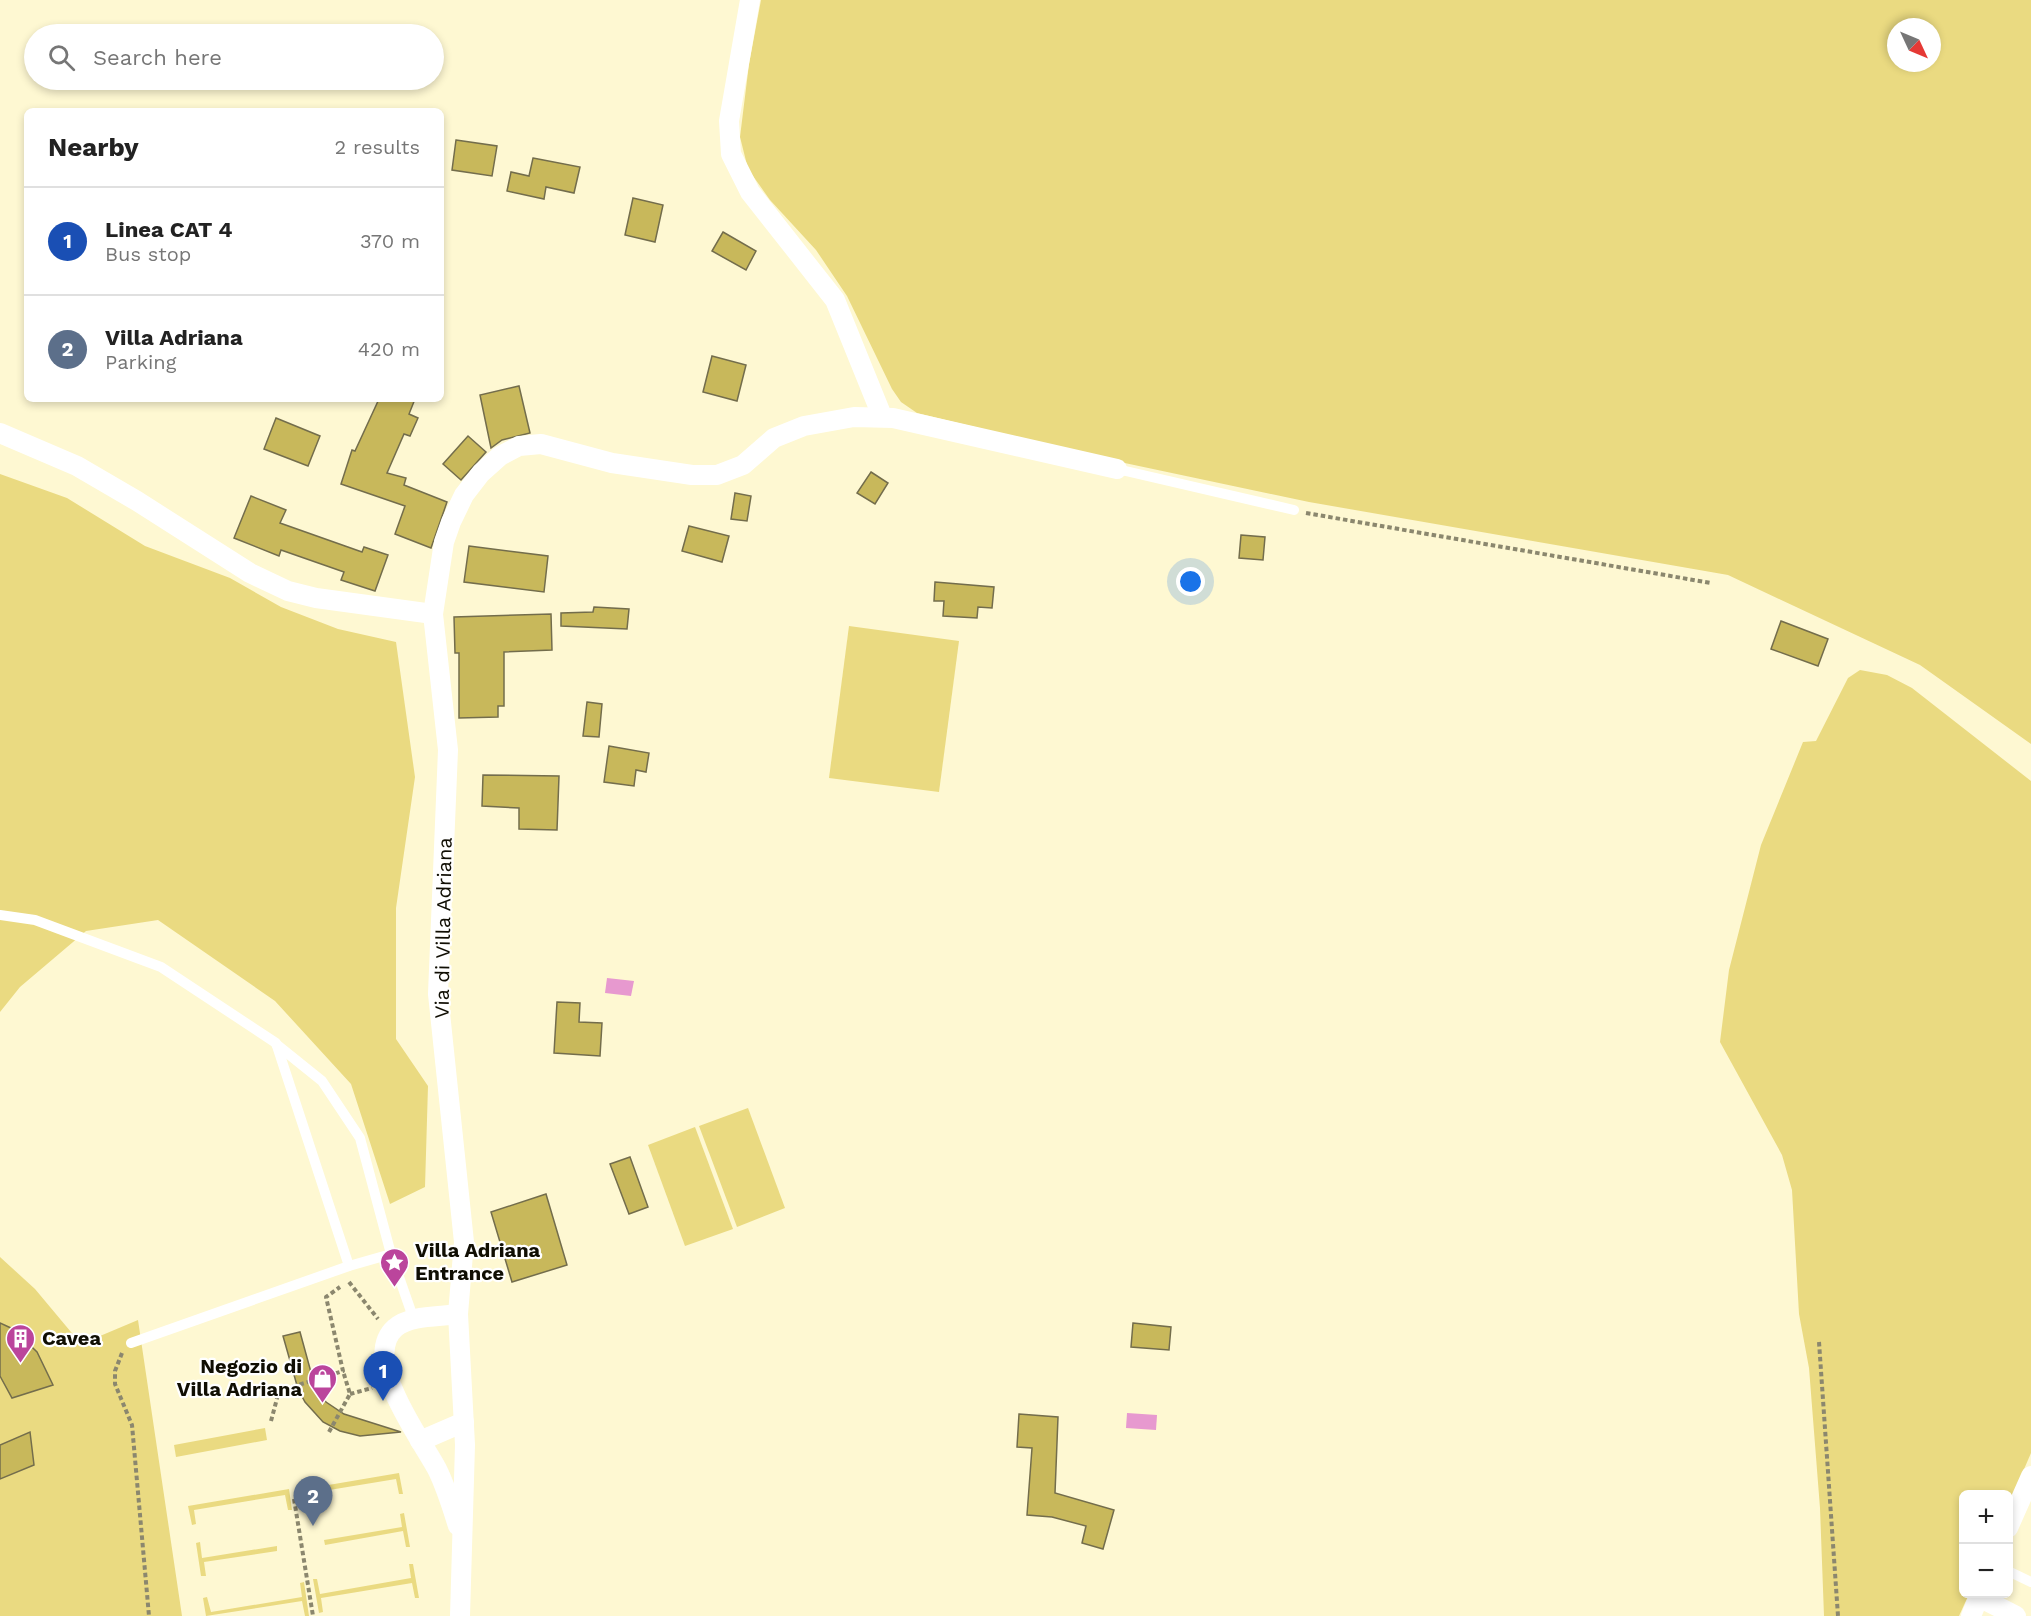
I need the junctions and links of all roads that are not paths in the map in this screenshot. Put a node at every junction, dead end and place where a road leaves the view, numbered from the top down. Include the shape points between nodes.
1 (750, 0) edge
2 (882, 416) junction
3 (0, 433) edge
4 (1117, 469) joint
5 (1294, 510) road end
6 (433, 614) junction
7 (0, 915) edge
8 (276, 1043) junction
9 (391, 1254) junction
10 (349, 1266) junction
11 (458, 1314) junction
12 (414, 1320) junction
13 (131, 1342) road end
14 (464, 1422) junction
15 (420, 1441) junction
16 (2031, 1476) edge
17 (2013, 1517) edge
18 (461, 1533) junction
19 (2013, 1573) edge
20 (2031, 1582) edge
21 (1979, 1598) edge
22 (1985, 1598) edge
23 (460, 1616) edge
24 (1971, 1616) edge
25 (2016, 1616) edge

1 - 2 street via 729,121 731,154 750,192 835,300
2 - 4 street, Via di Villa Adriana
2 - 6 street, Via di Villa Adriana via 826,421 789,431 769,442 743,465 717,475 612,463 541,444 512,448 481,473 456,511 444,542
3 - 6 street via 77,466 250,573 288,591
4 - 5 lane
6 - 11 street, Via di Villa Adriana via 448,750 438,994 464,1242
7 - 8 lane via 44,923 161,967
8 - 9 lane via 322,1081 360,1138
8 - 10 lane
9 - 10 lane
9 - 12 lane
10 - 13 lane
11 - 12 street
11 - 14 street, Via di Villa Adriana
12 - 15 street, Via di Villa Adriana via 403,1322 390,1333 386,1347 388,1375 401,1410
14 - 15 street
14 - 18 street, Via di Villa Adriana
15 - 18 street, Via di Villa Adriana via 439,1474
16 - 17 street
18 - 23 street, Via di Villa Adriana
19 - 20 lane
21 - 24 street
22 - 25 street

